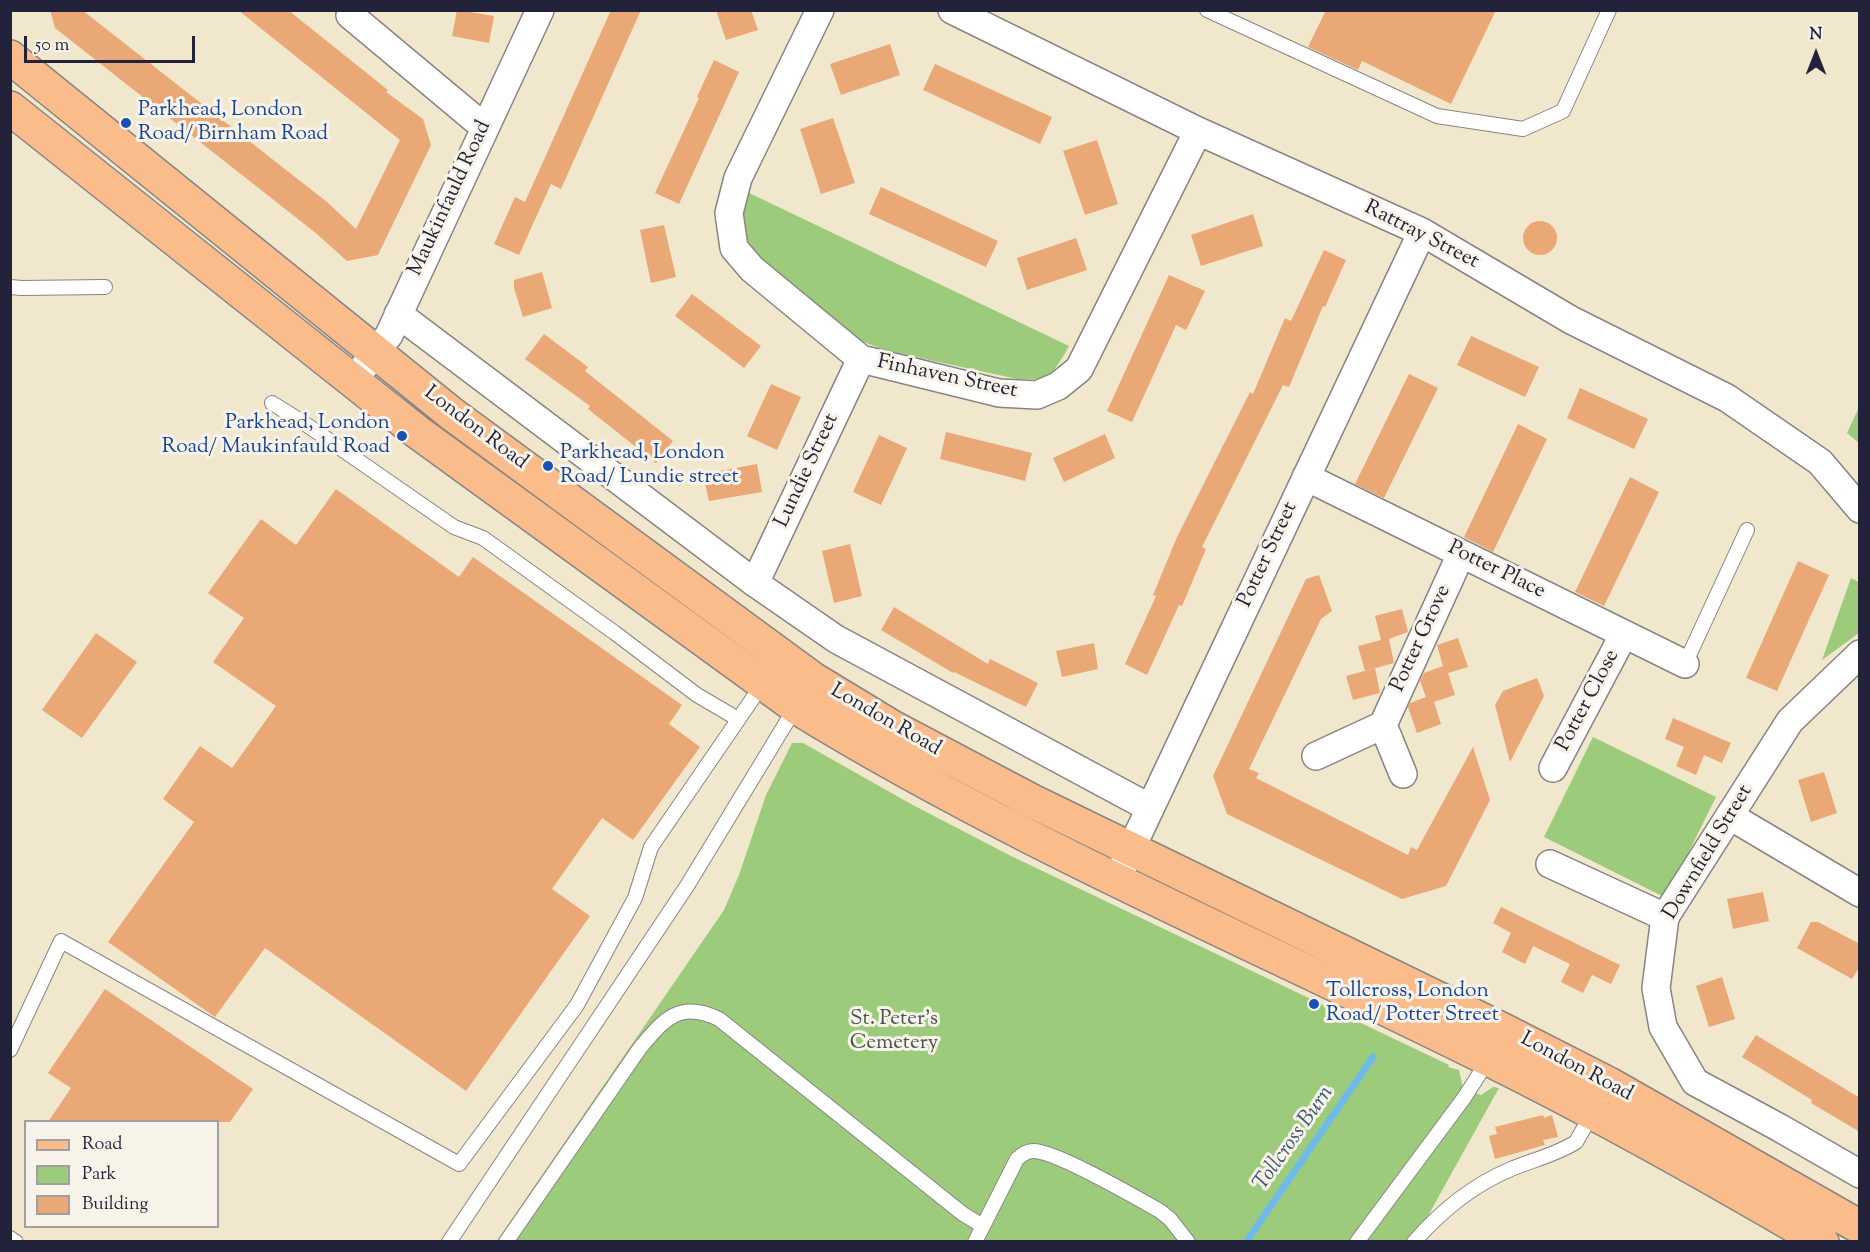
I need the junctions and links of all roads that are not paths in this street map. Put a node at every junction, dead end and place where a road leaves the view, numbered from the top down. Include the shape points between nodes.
1 (540, 10) edge
2 (820, 10) edge
3 (952, 10) edge
4 (1207, 10) edge
5 (1609, 10) edge
6 (350, 15) dead end
7 (10, 57) edge
8 (10, 108) edge
9 (484, 127) junction
10 (1198, 131) junction
11 (1422, 232) junction
12 (10, 286) edge
13 (105, 287) dead end
14 (398, 314) junction
15 (376, 352) junction
16 (861, 359) junction
17 (352, 382) junction
18 (272, 403) dead end
19 (1306, 477) junction
20 (1860, 509) edge
21 (1747, 530) dead end
22 (1461, 554) junction
23 (755, 583) junction
24 (1624, 634) junction
25 (1860, 654) edge
26 (781, 657) junction
27 (1685, 664) joint
28 (762, 684) junction
29 (804, 693) junction
30 (738, 719) junction
31 (1383, 725) junction
32 (1316, 756) dead end
33 (1553, 768) dead end
34 (1403, 774) dead end
35 (1150, 808) junction
36 (1730, 816) junction
37 (1124, 864) junction
38 (1550, 864) dead end
39 (1860, 893) edge
40 (1665, 917) junction
41 (1497, 1045) junction
42 (10, 1050) edge
43 (1610, 1084) junction
44 (1594, 1113) junction
45 (1860, 1174) edge
46 (983, 1226) junction
47 (1860, 1227) edge
48 (10, 1238) edge
49 (16, 1242) edge
50 (449, 1242) edge
51 (506, 1242) edge
52 (975, 1242) edge
53 (1188, 1242) edge
54 (1357, 1242) edge
55 (1414, 1242) edge
56 (1822, 1242) edge

1 - 9 street, Maukinfauld Road
2 - 16 street, Finhaven Street via 738,178 729,213 734,248 752,269
3 - 10 street, Rattray Street
4 - 5 lane via 1437,116 1523,129 1563,111
6 - 9 street
7 - 15 main road, London Road
8 - 17 main road, London Road
9 - 14 street, Maukinfauld Road
10 - 11 street, Rattray Street
10 - 16 street, Finhaven Street via 1079,369 1058,386 1037,395 999,393
11 - 19 street, Potter Street
11 - 20 street, Rattray Street via 1571,320 1727,398 1820,462
12 - 13 lane
14 - 15 street, Maukinfauld Road
14 - 23 street
15 - 17 street, Maukinfauld Road
15 - 26 main road, London Road via 452,414
16 - 23 street, Lundie Street
17 - 28 main road, London Road
18 - 30 lane via 454,527 483,538 697,695
19 - 22 street, Potter Place
19 - 35 street, Potter Street
21 - 27 lane
22 - 24 street, Potter Place
22 - 31 street, Potter Grove
23 - 35 street via 836,639
24 - 27 street, Potter Place
24 - 33 street, Potter Close
25 - 36 street, Downfield Street via 1790,722
26 - 28 lane
26 - 29 main road, London Road
28 - 29 main road, London Road
28 - 30 lane
29 - 37 main road, London Road via 850,741 931,785
29 - 50 lane via 687,886
30 - 42 lane via 651,847 635,898 577,1005 459,1164 61,941
31 - 32 street
31 - 34 street
35 - 37 street, Potter Street
36 - 39 street
36 - 40 street, Downfield Street
37 - 41 main road, London Road
38 - 40 street
40 - 45 street, Downfield Street via 1656,988 1663,1027 1695,1082
41 - 43 main road, London Road
41 - 44 main road, London Road
41 - 54 lane via 1464,1098
43 - 44 lane
43 - 47 main road, London Road
44 - 55 lane via 1576,1142 1480,1185 1450,1206
44 - 56 main road, London Road
46 - 51 lane via 719,1019 684,1010 656,1029 640,1048
46 - 52 lane
46 - 53 lane via 1017,1160 1031,1151 1053,1156 1160,1210
48 - 49 lane

